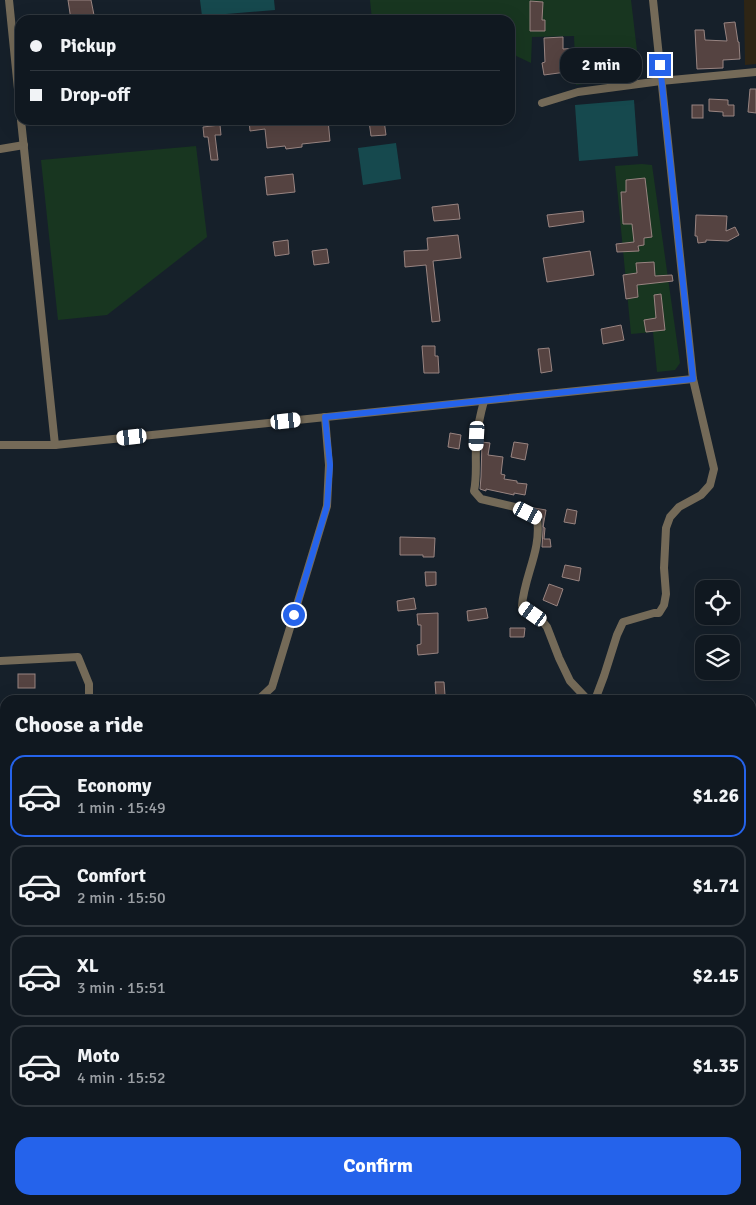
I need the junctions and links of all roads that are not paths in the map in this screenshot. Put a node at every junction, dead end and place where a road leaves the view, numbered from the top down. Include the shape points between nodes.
1 (9, 0) edge
2 (653, 0) edge
3 (15, 59) edge
4 (756, 72) edge
5 (662, 81) junction
6 (542, 103) dead end
7 (22, 125) edge
8 (24, 145) junction
9 (0, 149) edge
10 (693, 379) junction
11 (484, 401) junction
12 (325, 417) junction
13 (0, 445) edge
14 (55, 445) junction
15 (0, 661) edge
16 (89, 695) edge
17 (263, 695) edge
18 (584, 695) edge
19 (596, 695) edge

1 - 3 street
2 - 5 street
4 - 5 street
5 - 6 street via 578,92
5 - 10 street
7 - 8 street
8 - 9 street
8 - 14 street
10 - 11 street
10 - 19 street via 714,469 710,485 701,495 678,507 670,517 666,528 664,605 659,612 623,622
11 - 12 street
11 - 18 street via 477,436 474,491 481,500 519,508 537,518 536,548 522,606 547,627 570,680
12 - 14 street
12 - 17 street via 330,465 327,506 272,687
13 - 14 street
15 - 16 street via 78,657 89,684

